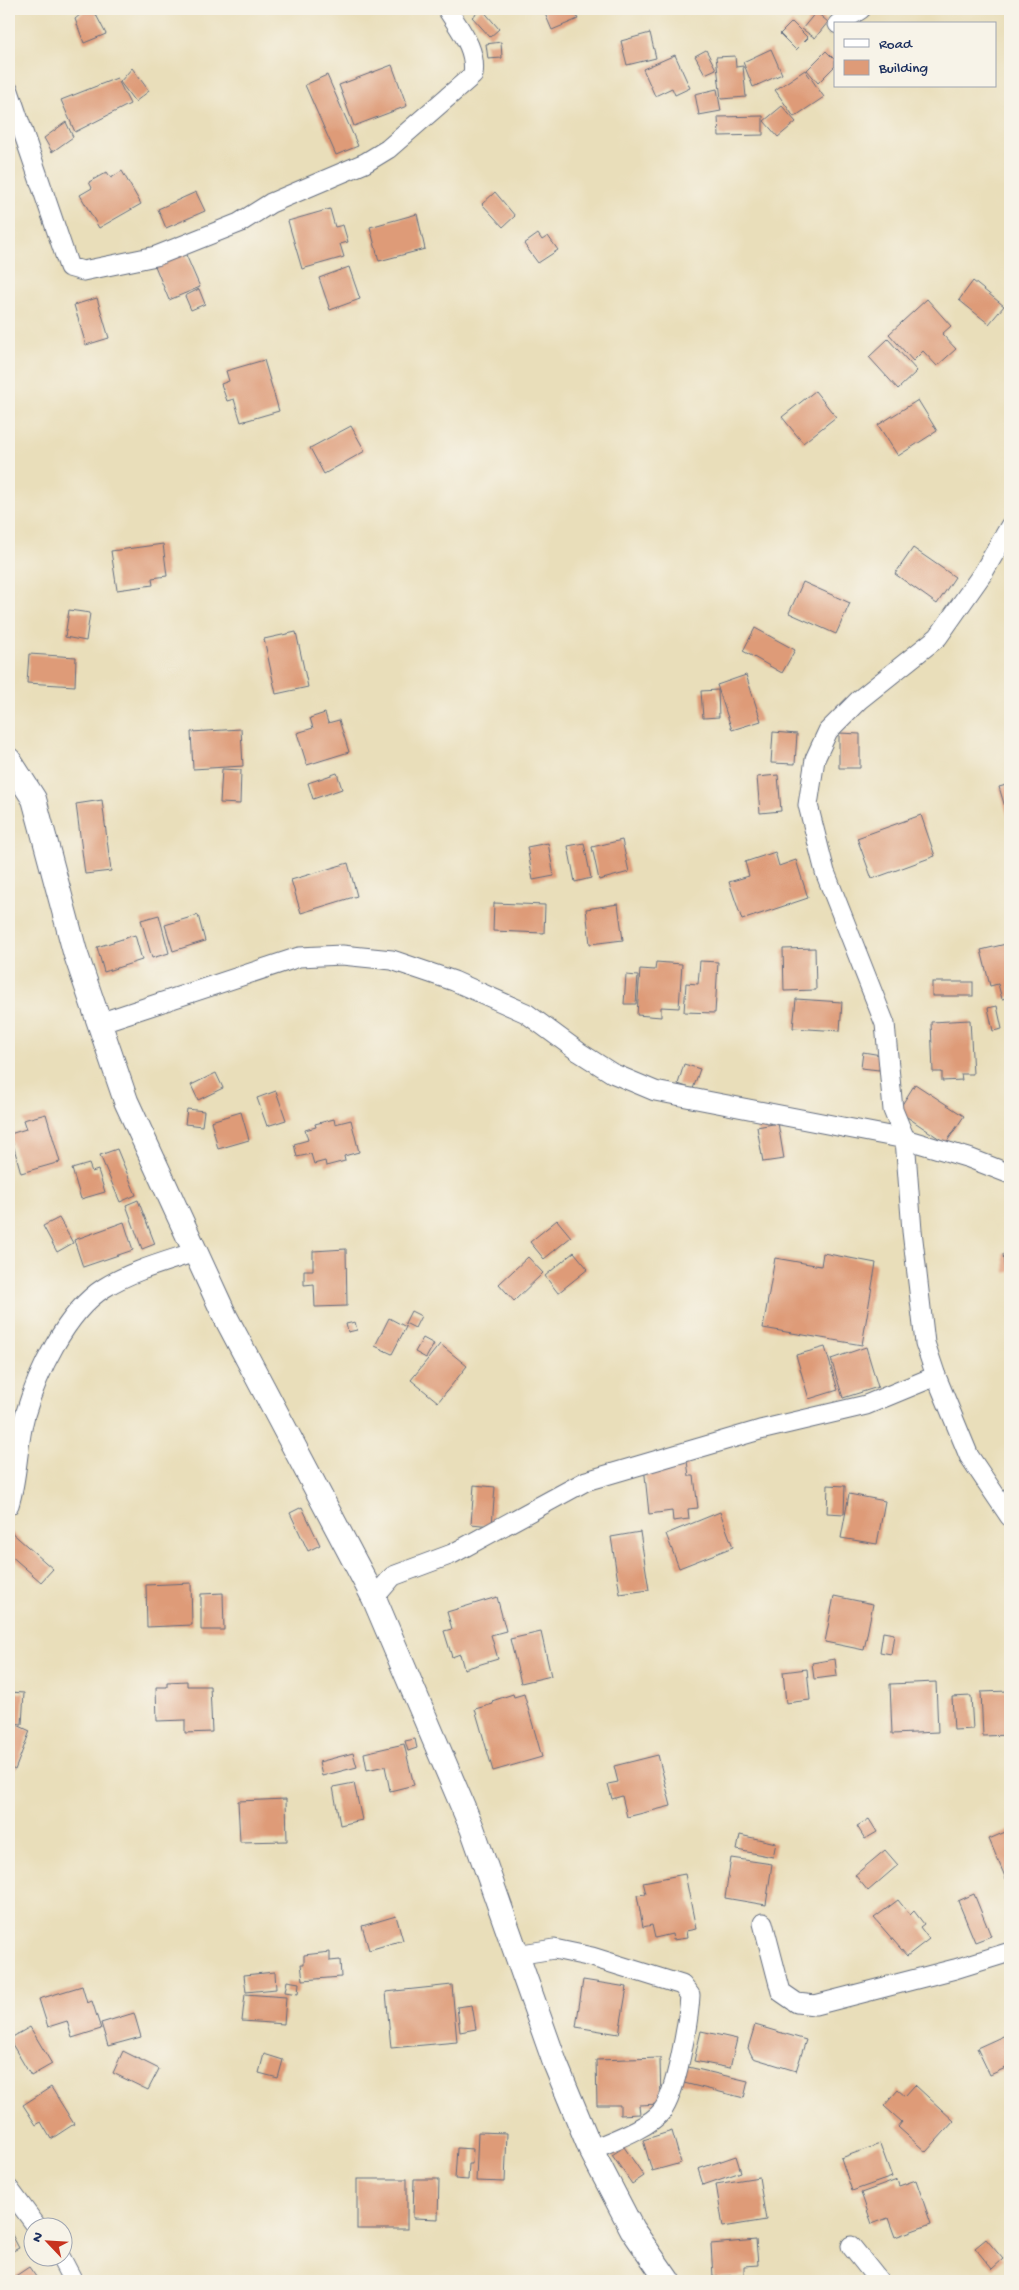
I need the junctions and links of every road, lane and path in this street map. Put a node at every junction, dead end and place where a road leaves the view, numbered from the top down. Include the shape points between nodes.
1 (447, 9) edge
2 (861, 9) edge
3 (841, 22) edge
4 (9, 91) edge
5 (1010, 526) edge
6 (9, 760) edge
7 (99, 1022) junction
8 (905, 1139) junction
9 (1010, 1174) edge
10 (195, 1252) junction
11 (936, 1376) junction
12 (9, 1505) edge
13 (1010, 1517) edge
14 (374, 1598) junction
15 (763, 1923) dead end
16 (1010, 1952) edge
17 (516, 1955) junction
18 (592, 2150) junction
19 (9, 2189) edge
20 (31, 2218) edge
21 (851, 2246) dead end
22 (66, 2268) edge
23 (72, 2281) edge
24 (668, 2281) edge
25 (878, 2281) edge

1 - 4 street via 472,51 473,75 388,149 365,163 271,203 239,223 156,256 84,272 69,267
2 - 3 street
5 - 8 street via 983,573 938,637 858,700 828,731 816,759 808,805 825,872 885,1024 893,1110
6 - 7 main road via 34,798 74,952
7 - 8 street via 299,957 342,955 392,960 454,981 526,1012 578,1052 612,1073 655,1091
7 - 10 main road via 126,1101
8 - 9 street
8 - 11 street via 926,1343
10 - 12 street via 153,1265 103,1288 72,1317 36,1384 25,1416
10 - 14 main road via 225,1316
11 - 13 street via 969,1456
11 - 14 street via 866,1405 760,1430 586,1481 452,1554 393,1576
14 - 17 main road via 472,1828
15 - 16 street via 781,1992 796,2004 815,2005
17 - 18 main road via 555,2063
17 - 18 street via 554,1949 592,1957 682,1985 690,1995 689,2017 672,2092 663,2111 650,2122
18 - 24 main road via 632,2228
19 - 20 street
21 - 25 street
22 - 23 street

